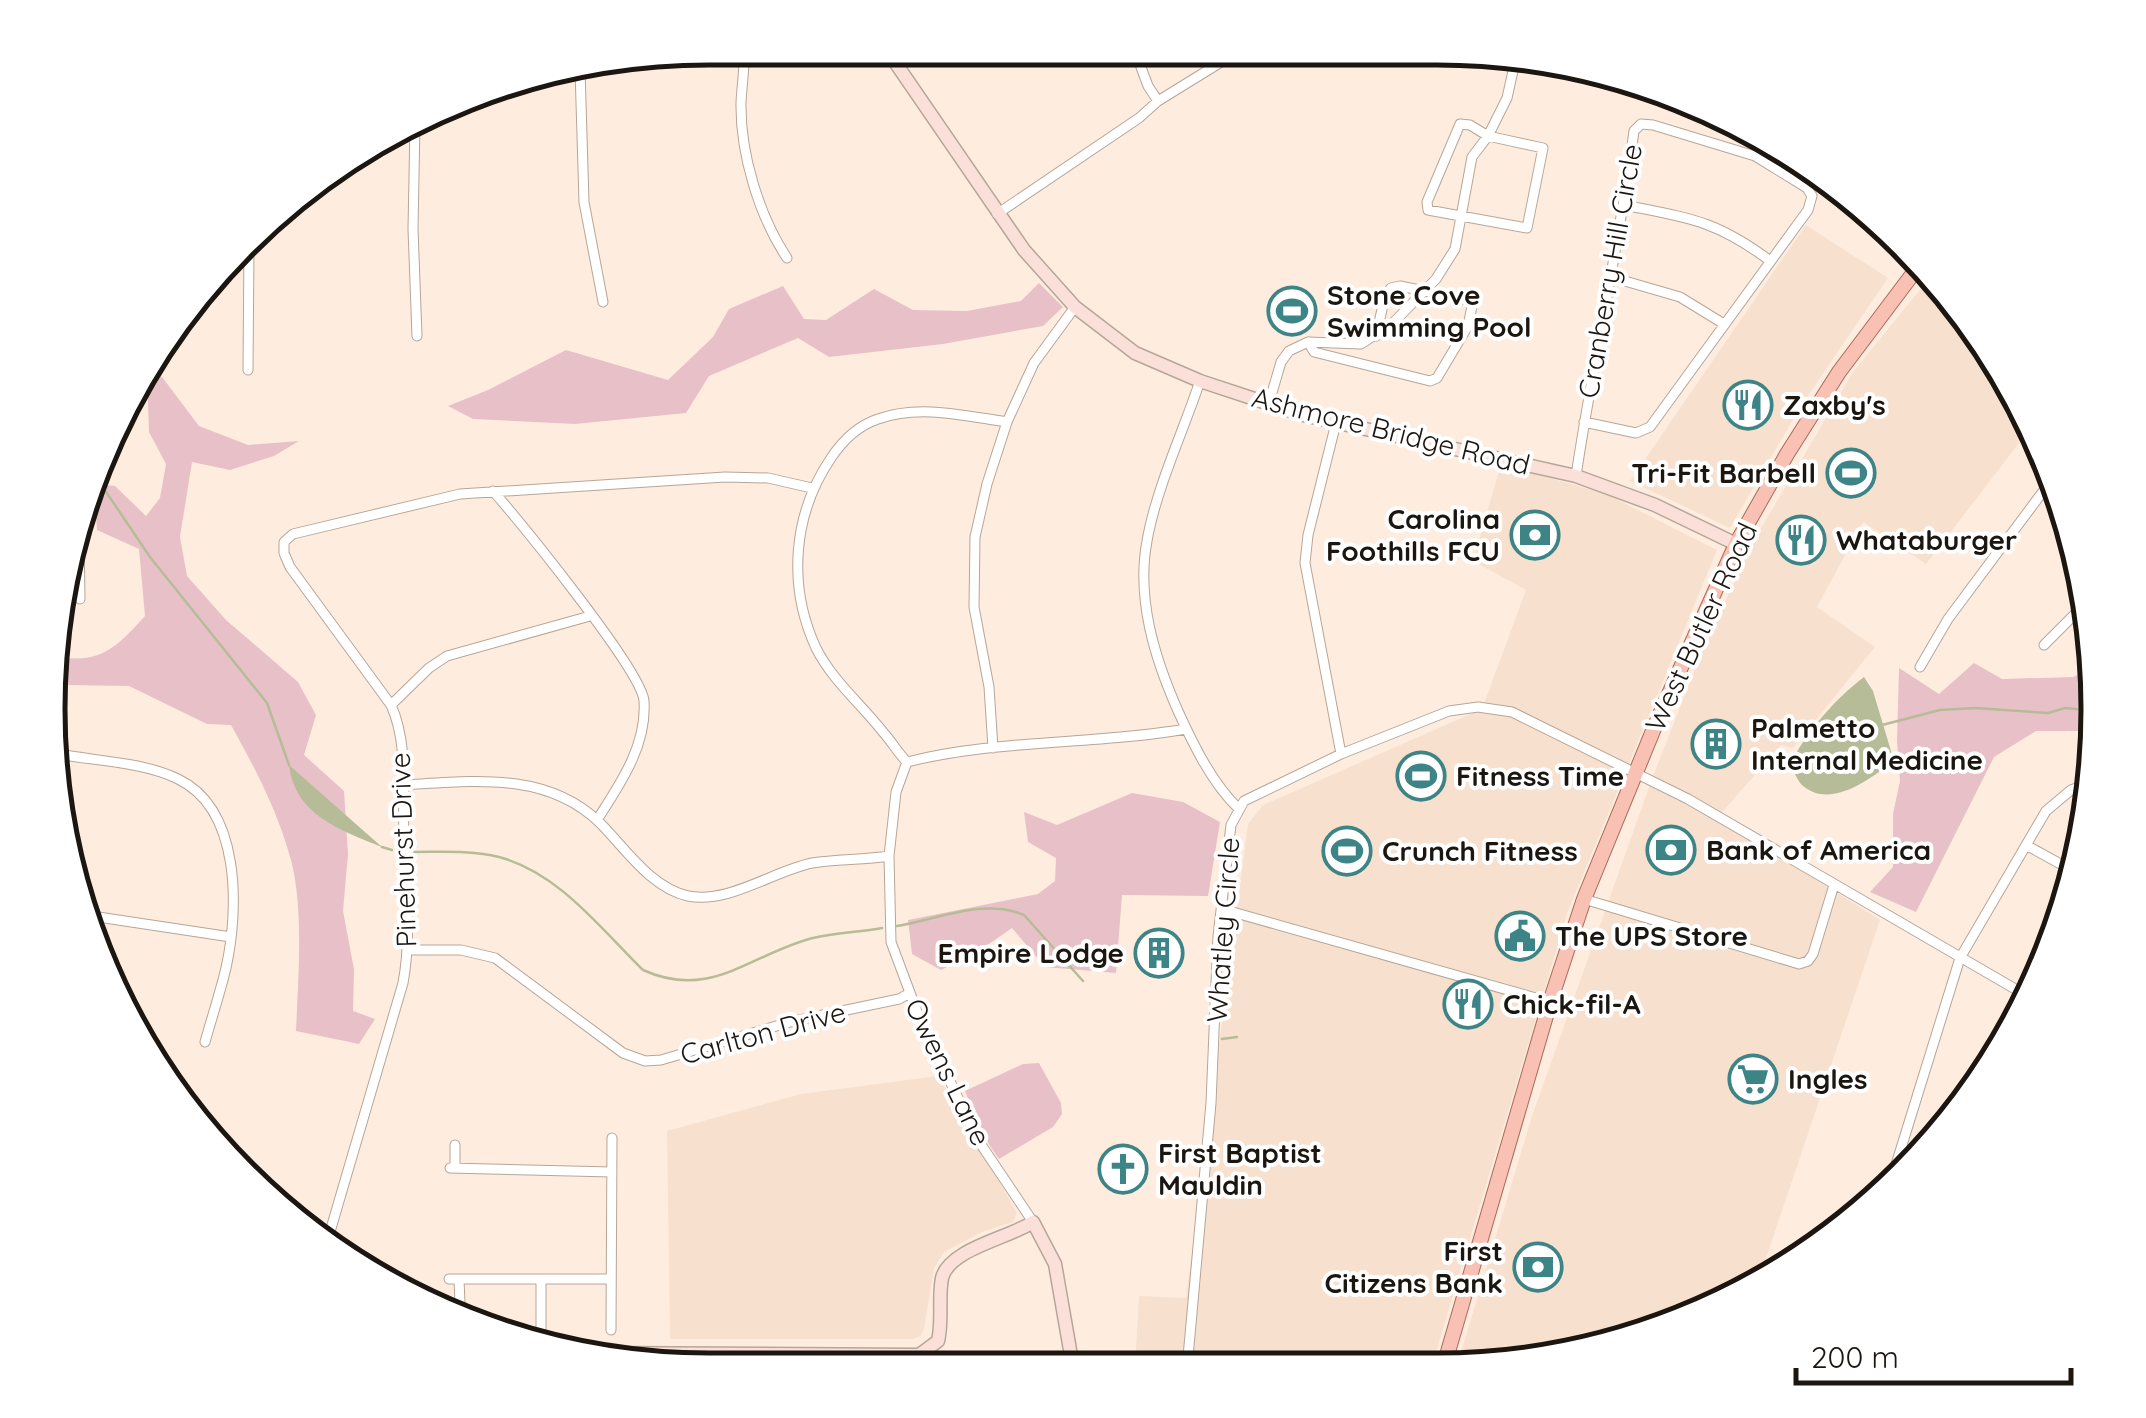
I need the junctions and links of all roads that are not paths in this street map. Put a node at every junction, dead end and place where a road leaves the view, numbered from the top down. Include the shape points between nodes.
1 (743, 65) edge
2 (897, 65) edge
3 (1140, 65) edge
4 (1217, 65) edge
5 (1513, 70) edge
6 (584, 77) edge
7 (1158, 102) junction
8 (415, 136) edge
9 (1488, 136) junction
10 (1624, 205) junction
11 (998, 214) junction
12 (1462, 217) junction
13 (788, 258) dead end
14 (249, 259) edge
15 (1770, 260) junction
16 (1912, 274) edge
17 (1611, 277) junction
18 (1423, 293) junction
19 (603, 302) dead end
20 (1075, 306) junction
21 (1724, 324) junction
22 (417, 336) dead end
23 (1376, 336) junction
24 (1308, 342) junction
25 (248, 370) dead end
26 (1200, 381) junction
27 (1269, 403) junction
28 (1007, 422) junction
29 (1584, 422) junction
30 (1336, 423) junction
31 (1576, 476) junction
32 (812, 488) junction
33 (493, 491) junction
34 (2043, 491) edge
35 (1736, 544) junction
36 (80, 571) edge
37 (80, 599) dead end
38 (2074, 615) edge
39 (590, 616) junction
40 (2044, 646) dead end
41 (1920, 668) dead end
42 (391, 705) junction
43 (1186, 729) junction
44 (994, 748) junction
45 (1341, 754) junction
46 (67, 756) edge
47 (907, 762) junction
48 (1637, 772) junction
49 (404, 785) junction
50 (2076, 788) edge
51 (1238, 808) junction
52 (597, 820) junction
53 (2026, 845) junction
54 (888, 856) junction
55 (2062, 865) edge
56 (1834, 884) junction
57 (1584, 899) junction
58 (1222, 909) junction
59 (99, 917) edge
60 (231, 936) junction
61 (409, 950) junction
62 (1960, 958) junction
63 (2017, 990) edge
64 (910, 993) junction
65 (1550, 1002) junction
66 (204, 1042) dead end
67 (612, 1138) dead end
68 (455, 1144) dead end
69 (1899, 1156) edge
70 (612, 1172) junction
71 (1033, 1222) junction
72 (330, 1229) edge
73 (540, 1279) junction
74 (610, 1279) junction
75 (460, 1303) edge
76 (611, 1330) dead end
77 (541, 1331) edge
78 (921, 1353) edge
79 (1071, 1353) edge
80 (1188, 1353) edge
81 (1448, 1353) edge

1 - 13 street via 746,150 771,230
2 - 11 main road, Ashmore Bridge Road
3 - 7 street
4 - 7 street
5 - 9 street
6 - 19 street via 584,202
7 - 11 street
8 - 22 street
9 - 12 street via 1472,157
9 - 12 street via 1460,124 1427,202 1428,210
9 - 12 street via 1543,148 1527,228
10 - 15 street via 1700,220
10 - 15 street, Cranberry Hill Circle via 1634,131 1642,124 1756,156 1812,196
10 - 17 street, Cranberry Hill Circle
11 - 20 main road, Ashmore Bridge Road
12 - 18 street via 1456,249
14 - 25 street
15 - 21 street, Cranberry Hill Circle
16 - 35 main road, West Butler Road via 1812,413
17 - 21 street via 1669,292
17 - 29 street, Cranberry Hill Circle
18 - 23 street
18 - 23 street via 1391,288
18 - 24 street via 1473,301 1468,326 1437,378 1314,352
20 - 26 main road, Ashmore Bridge Road via 1136,352
20 - 28 street via 1034,363
21 - 29 street, Cranberry Hill Circle via 1650,427 1636,432
23 - 24 street via 1361,344
24 - 27 street via 1281,362
26 - 27 main road, Ashmore Bridge Road
26 - 43 street via 1154,513 1144,563 1155,654
27 - 30 main road, Ashmore Bridge Road
28 - 32 street via 926,412 879,418 847,437
28 - 44 street via 980,509 972,566
29 - 31 street, Cranberry Hill Circle
30 - 31 main road, Ashmore Bridge Road
30 - 45 street via 1305,563
31 - 35 main road, Ashmore Bridge Road
32 - 33 street, Pinehurst Drive via 726,477
32 - 47 street via 797,565 810,632 830,672
33 - 39 street
33 - 42 street, Pinehurst Drive via 434,499 293,534 284,542 290,567
34 - 41 street via 1948,619
35 - 48 main road, West Butler Road
36 - 37 street
38 - 40 street
39 - 42 street via 447,656
39 - 52 street via 636,678 644,702 634,756
42 - 49 street, Pinehurst Drive
43 - 44 street
43 - 51 street
44 - 47 street
45 - 48 street, Whatley Circle via 1436,715 1488,707 1519,715
45 - 51 street, Whatley Circle
46 - 60 street via 169,776 201,794 225,836
47 - 54 street, Owens Lane
48 - 56 street, Whatley Circle
48 - 57 main road, West Butler Road
49 - 52 street via 526,784
49 - 61 street, Pinehurst Drive
50 - 53 street via 2052,805
51 - 58 street, Whatley Circle via 1227,843
52 - 54 street via 659,882 688,896 723,894 810,864
53 - 55 street
53 - 62 street
54 - 64 street, Owens Lane via 891,942
56 - 57 street via 1813,954 1799,964
56 - 62 street, Whatley Circle
57 - 65 main road, West Butler Road
58 - 65 street
58 - 80 street, Whatley Circle
59 - 60 street
60 - 66 street
61 - 64 street, Carlton Drive via 495,958 645,1062
61 - 72 street, Pinehurst Drive
62 - 63 street, Whatley Circle
62 - 69 street
64 - 71 street, Owens Lane via 978,1140
65 - 81 main road, West Butler Road
67 - 70 street
68 - 70 street via 452,1168
70 - 74 street
71 - 78 main road via 950,1262 942,1278 938,1340
71 - 79 main road, Owens Lane via 1055,1264
73 - 74 street
73 - 75 street via 454,1279
73 - 77 street
74 - 76 street

